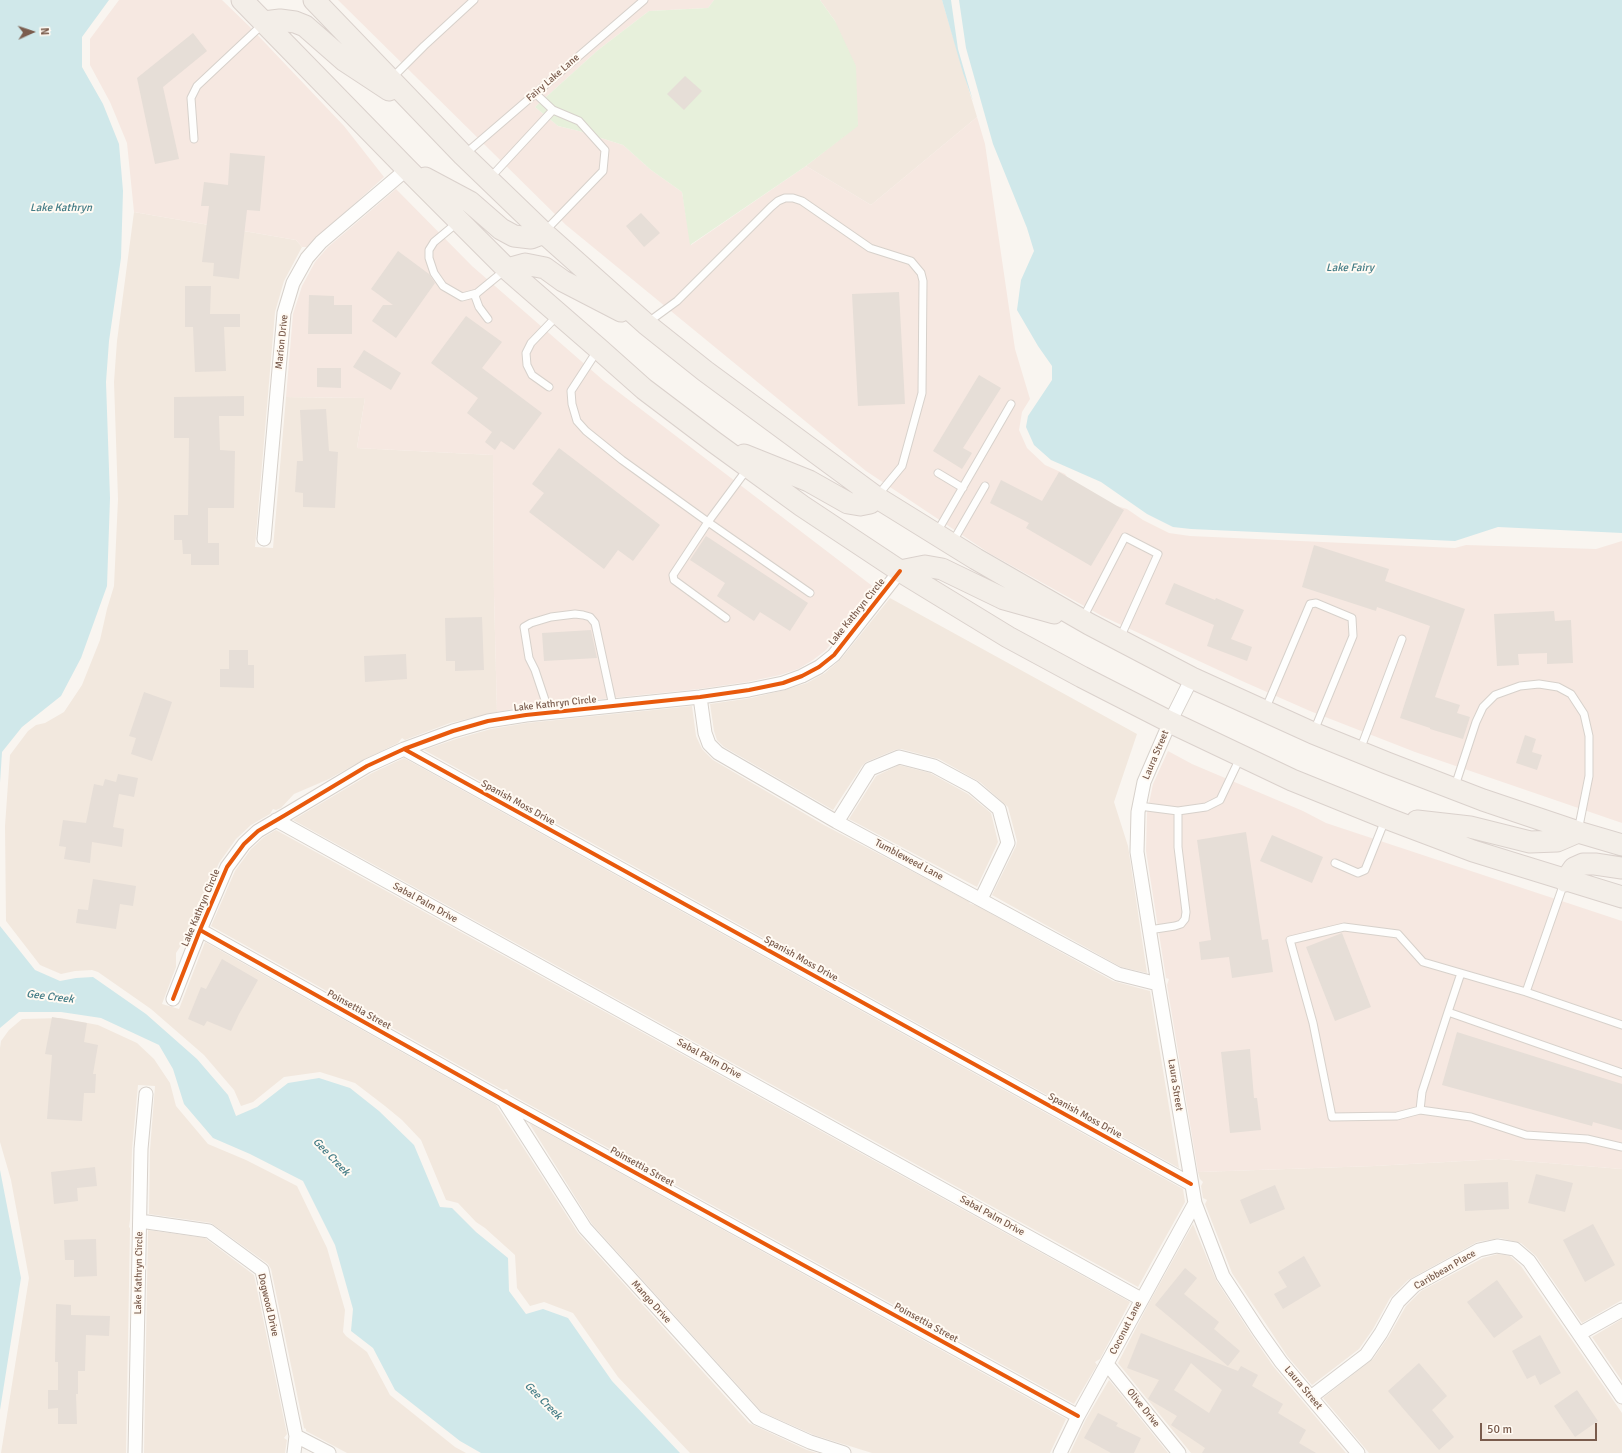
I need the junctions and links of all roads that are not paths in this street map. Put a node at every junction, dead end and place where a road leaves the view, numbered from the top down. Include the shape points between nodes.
1 (242, 0) edge
2 (314, 0) edge
3 (474, 0) edge
4 (644, 0) edge
5 (264, 22) junction
6 (390, 80) junction
7 (535, 93) junction
8 (553, 110) junction
9 (420, 111) junction
10 (194, 139) dead end
11 (463, 155) junction
12 (407, 169) junction
13 (488, 180) junction
14 (459, 221) junction
15 (544, 233) junction
16 (507, 269) junction
17 (476, 293) junction
18 (559, 315) junction
19 (488, 318) dead end
20 (646, 324) junction
21 (599, 349) junction
22 (549, 387) dead end
23 (1012, 404) dead end
24 (714, 442) junction
25 (749, 468) junction
26 (938, 474) dead end
27 (985, 486) dead end
28 (963, 488) junction
29 (876, 496) junction
30 (708, 522) junction
31 (264, 539) dead end
32 (944, 539) junction
33 (900, 571) junction
34 (810, 593) dead end
35 (726, 618) dead end
36 (1085, 622) junction
37 (1402, 639) dead end
38 (1120, 640) junction
39 (1192, 678) junction
40 (700, 697) junction
41 (613, 706) junction
42 (1265, 711) junction
43 (548, 712) junction
44 (1170, 722) junction
45 (1313, 733) junction
46 (404, 749) junction
47 (1360, 752) junction
48 (1241, 756) junction
49 (1454, 788) junction
50 (1139, 806) junction
51 (1178, 811) junction
52 (1386, 818) junction
53 (276, 820) junction
54 (837, 822) junction
55 (1578, 832) junction
56 (1622, 845) edge
57 (1335, 863) dead end
58 (1622, 868) edge
59 (1565, 881) junction
60 (1622, 897) edge
61 (981, 899) junction
62 (200, 930) junction
63 (1149, 930) junction
64 (1461, 973) junction
65 (1158, 984) junction
66 (1526, 992) junction
67 (173, 999) dead end
68 (1448, 1012) junction
69 (1622, 1025) edge
70 (1622, 1073) edge
71 (146, 1094) dead end
72 (503, 1100) junction
73 (1420, 1110) junction
74 (1622, 1147) edge
75 (1191, 1184) junction
76 (1195, 1203) junction
77 (140, 1221) junction
78 (1141, 1299) junction
79 (1622, 1310) edge
80 (1579, 1334) junction
81 (1107, 1364) junction
82 (1311, 1397) junction
83 (1622, 1397) edge
84 (1078, 1416) junction
85 (296, 1436) junction
86 (135, 1453) edge
87 (294, 1453) edge
88 (329, 1453) edge
89 (844, 1453) edge
90 (1060, 1453) edge
91 (1179, 1453) edge
92 (1358, 1453) edge

1 - 5 main road
2 - 6 main road
3 - 6 lane
4 - 7 lane, Fairy Lake Lane
5 - 9 main road via 280,20 305,26 345,61
5 - 10 lane via 197,86 191,98
5 - 12 main road
6 - 9 main road
7 - 8 lane
7 - 11 lane, Fairy Lake Lane
8 - 13 lane
8 - 15 lane via 579,121 605,150 603,171
9 - 11 main road
11 - 13 main road
12 - 14 main road
12 - 15 main road via 470,202 501,229 514,236 531,238
12 - 31 street, Marion Drive via 321,242 307,258 293,283 284,313
13 - 15 main road
14 - 16 main road
14 - 17 lane via 434,242 429,250 429,258 434,273 443,286 462,297
15 - 20 main road
16 - 17 lane
16 - 18 main road
16 - 20 main road via 524,264 545,268 563,282
17 - 19 lane via 478,307
18 - 21 main road
18 - 22 lane via 531,343 526,353 532,375
20 - 29 main road via 705,371
20 - 29 lane via 677,301 771,207 785,198 802,201 870,248 911,261 921,273 923,280 922,392 902,466
21 - 24 main road via 644,389
21 - 30 lane via 570,391 577,421 622,460
23 - 28 lane
24 - 25 main road
24 - 29 main road via 809,481 848,503 870,503
25 - 30 lane
25 - 33 main road
26 - 28 lane
27 - 32 lane
28 - 32 lane
29 - 32 main road
30 - 34 lane
30 - 35 lane via 673,575 674,580
32 - 36 main road
33 - 36 main road via 924,566 942,569 1004,598
33 - 40 street, Lake Kathryn Circle via 834,655 818,667 783,683
33 - 44 main road via 1008,637
36 - 38 main road
36 - 38 lane via 1125,538 1158,554
37 - 47 lane
38 - 39 main road
39 - 42 main road
39 - 44 street, Laura Street
40 - 41 street, Lake Kathryn Circle
40 - 54 street, Tumbleweed Lane via 705,733 709,744 718,753
41 - 43 street, Lake Kathryn Circle
41 - 43 lane via 595,623 590,618 575,614 551,617 524,627 529,658
42 - 45 main road
42 - 45 lane via 1310,604 1316,603 1352,618 1353,636
43 - 46 street, Lake Kathryn Circle via 488,721
44 - 48 main road
44 - 50 street, Laura Street via 1144,782
45 - 47 main road
46 - 53 street, Lake Kathryn Circle via 367,766
46 - 75 street, Spanish Moss Drive
47 - 49 main road
48 - 51 lane via 1220,800 1206,807
48 - 52 main road via 1292,780
49 - 55 main road
49 - 55 lane via 1476,722 1483,707 1495,695 1520,686 1539,684 1558,687 1571,694 1584,714 1590,736 1589,776
50 - 51 lane
50 - 63 street, Laura Street via 1137,852
51 - 63 lane via 1178,847 1185,919 1175,926
52 - 55 main road via 1470,827 1530,842 1557,841
52 - 57 lane via 1365,870 1358,873
52 - 59 main road via 1473,851
53 - 62 street, Lake Kathryn Circle via 244,844 227,867
53 - 78 street, Sabal Palm Drive
54 - 61 street, Tumbleweed Lane
54 - 61 street via 870,769 899,757 934,766 973,787 999,809 1008,843
55 - 56 main road
58 - 59 main road via 1583,864 1574,868
59 - 60 main road
59 - 66 lane
61 - 65 street, Tumbleweed Lane via 1118,974
62 - 67 street, Lake Kathryn Circle
62 - 72 street, Poinsettia Street
63 - 65 street, Laura Street
64 - 66 lane
64 - 68 lane
64 - 73 lane via 1423,962 1398,934 1344,927 1290,940 1313,1023 1332,1117 1397,1116
65 - 75 street, Laura Street
66 - 69 lane
68 - 70 lane
68 - 73 lane via 1422,1092
71 - 77 street, Lake Kathryn Circle via 141,1149
72 - 84 street, Poinsettia Street
72 - 89 street, Mango Drive via 585,1228 756,1418 810,1442
73 - 74 lane via 1471,1117 1526,1135 1587,1139
75 - 76 street, Laura Street
76 - 78 street, Coconut Lane
76 - 82 street, Laura Street via 1223,1276 1281,1362
77 - 85 street, Dogwood Drive via 209,1231 262,1270
77 - 86 street, Lake Kathryn Circle
78 - 81 street, Coconut Lane
79 - 80 street
80 - 82 street, Caribbean Place via 1529,1260 1515,1249 1497,1246 1479,1250 1415,1285 1398,1302 1366,1355
80 - 83 street, Caribbean Place
81 - 84 street, Coconut Lane
81 - 91 street, Olive Drive
82 - 92 street, Laura Street
84 - 90 street, Coconut Lane
85 - 87 street, Dogwood Drive
85 - 88 street

